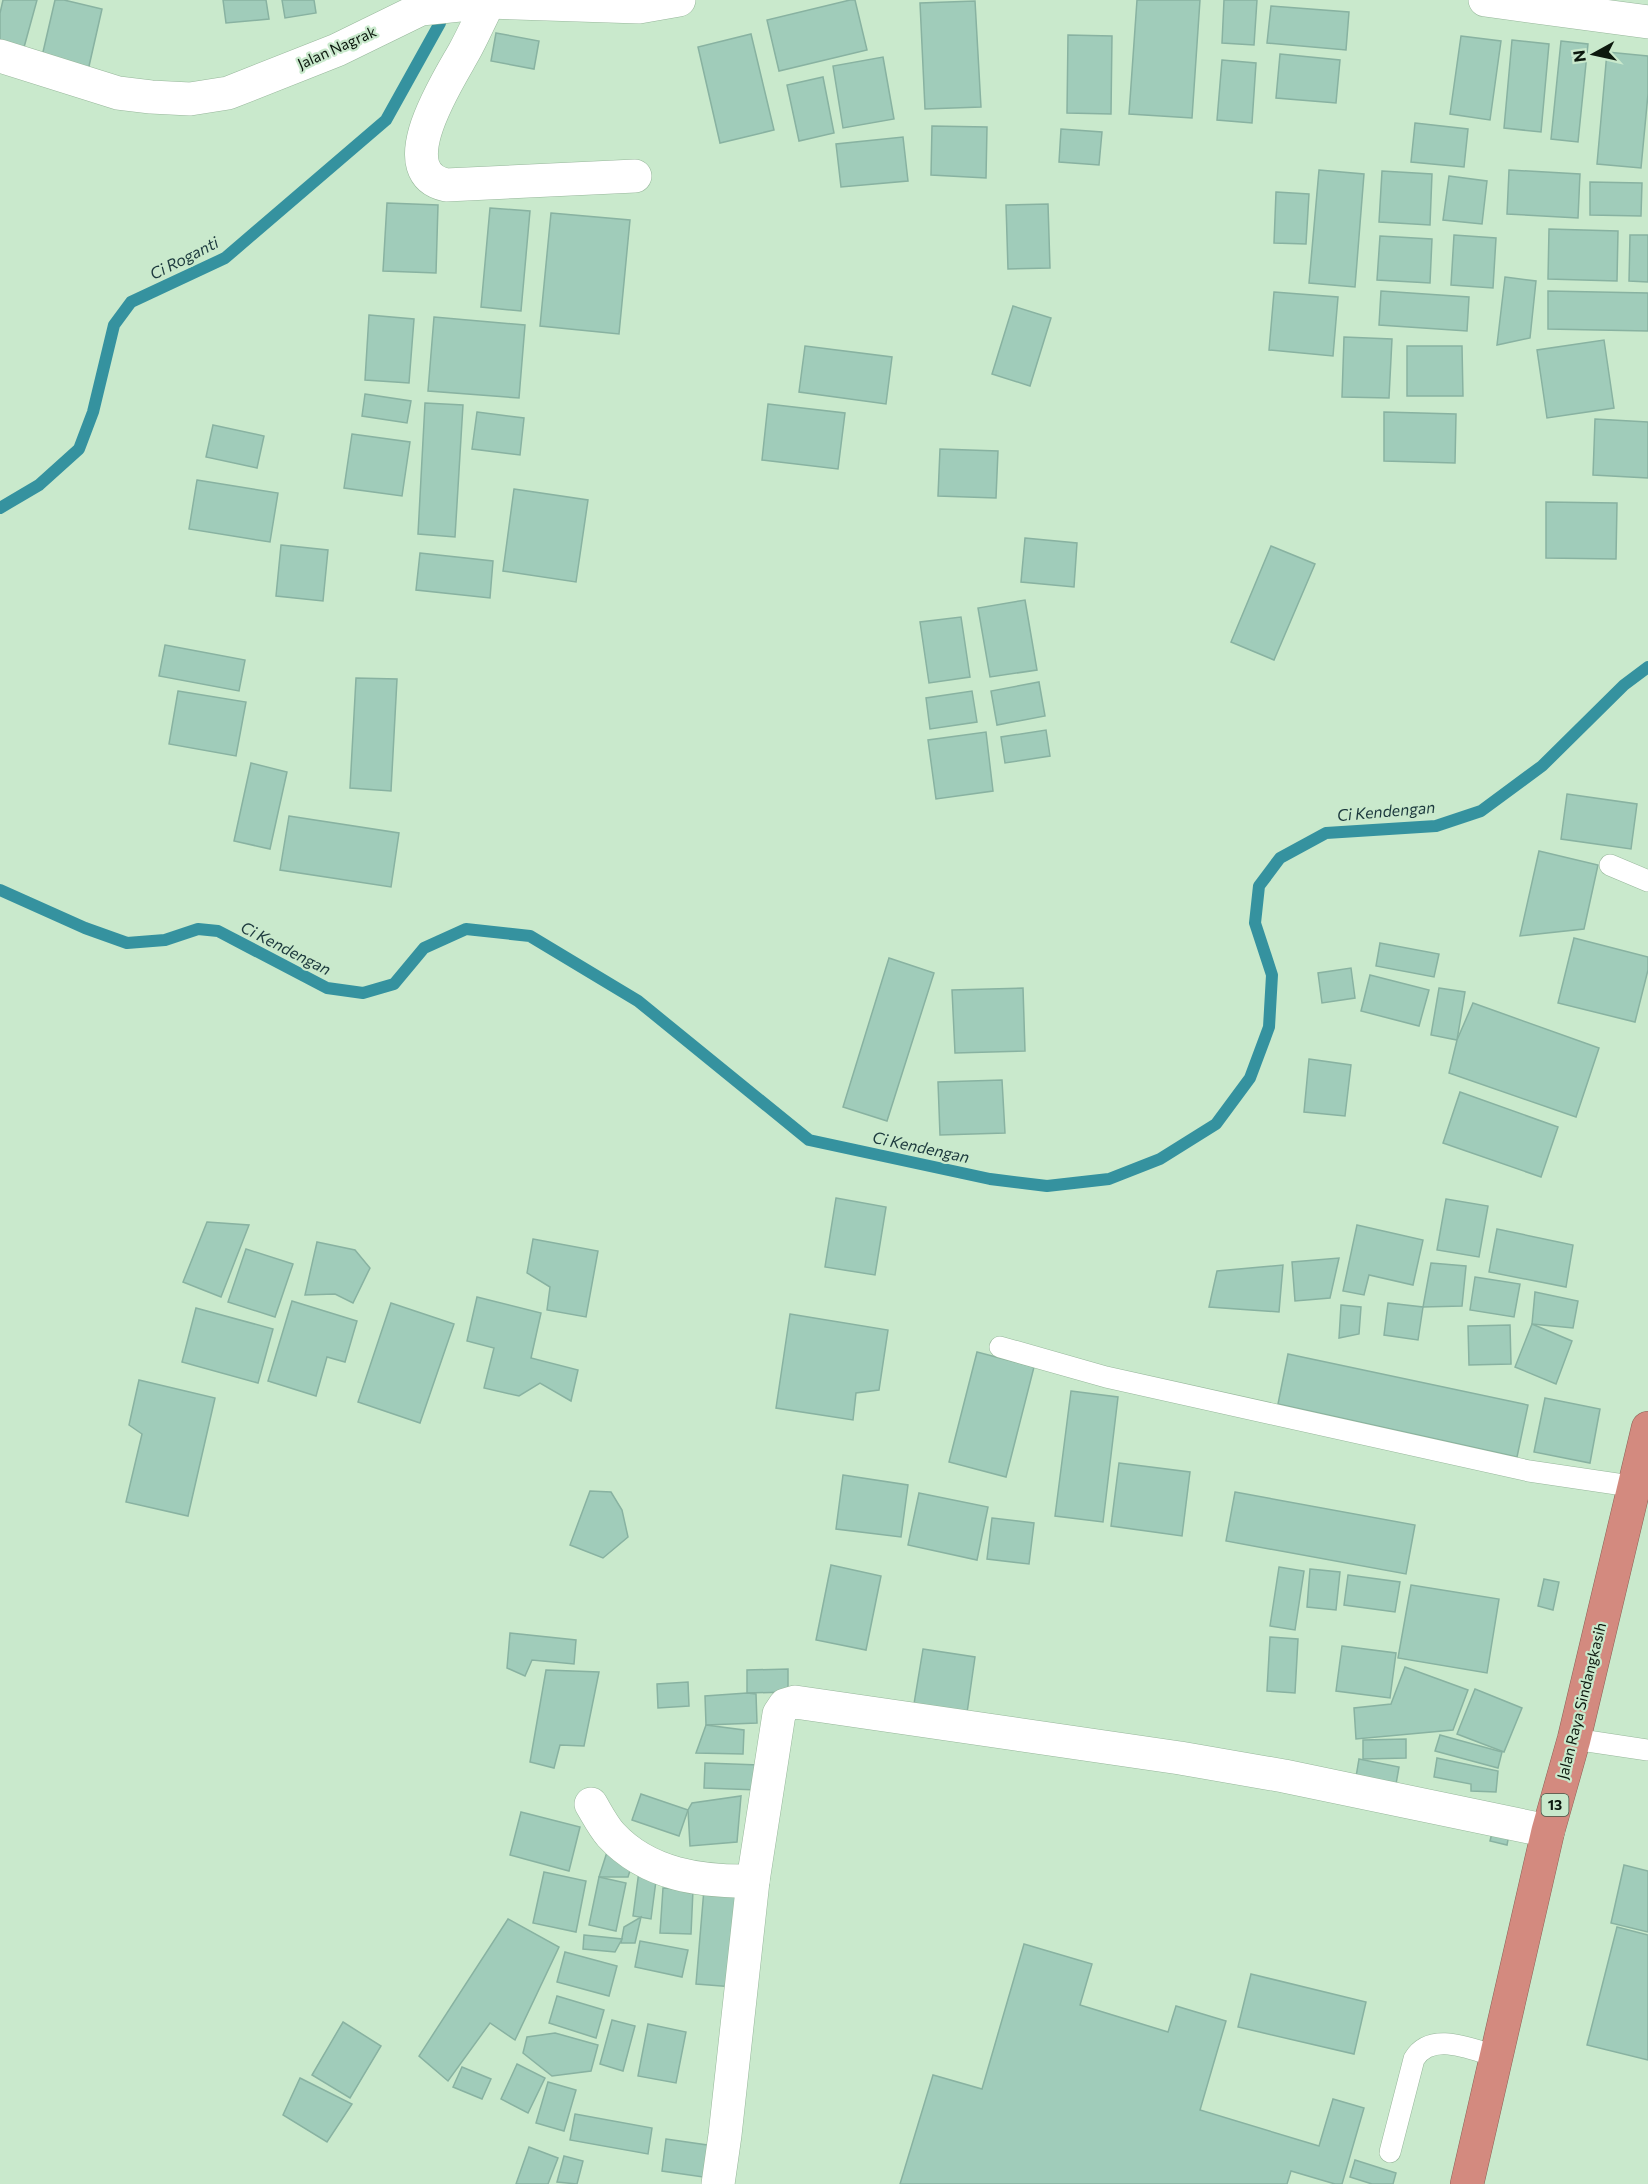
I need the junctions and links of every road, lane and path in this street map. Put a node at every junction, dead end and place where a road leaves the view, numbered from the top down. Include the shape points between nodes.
1 (679, 0) edge
2 (1485, 0) edge
3 (489, 2) junction
4 (639, 3) edge
5 (1648, 22) edge
6 (0, 56) edge
7 (635, 176) dead end
8 (1610, 865) dead end
9 (1648, 881) edge
10 (1000, 1347) dead end
11 (1648, 1428) edge
12 (1641, 1488) edge
13 (1574, 1739) junction
14 (1648, 1750) edge
15 (591, 1804) dead end
16 (1548, 1831) junction
17 (753, 1881) junction
18 (1495, 2056) junction
19 (1390, 2152) dead end
20 (718, 2184) edge
21 (1467, 2184) edge

1 - 4 street, Jalan Nagrak
2 - 5 street
3 - 4 street, Jalan Nagrak
3 - 6 street, Jalan Nagrak via 421,9 337,50 228,93 190,99 118,93
3 - 7 street via 436,101 423,137 422,161 428,174 446,185
8 - 9 lane
10 - 12 lane via 1106,1377 1529,1471
11 - 12 highway, Jalan Raya Sindangkasih / 13
12 - 13 highway, Jalan Raya Sindangkasih / 13
13 - 14 lane
13 - 16 highway, Jalan Raya Sindangkasih / 13
15 - 17 street via 609,1834 631,1854 660,1870 691,1878
16 - 17 street via 1180,1758 795,1702 779,1714
16 - 18 highway, Jalan Raya Sindangkasih / 13
17 - 20 street
18 - 19 lane via 1450,2044 1431,2044 1419,2050
18 - 21 highway, Jalan Raya Sindangkasih / 13

